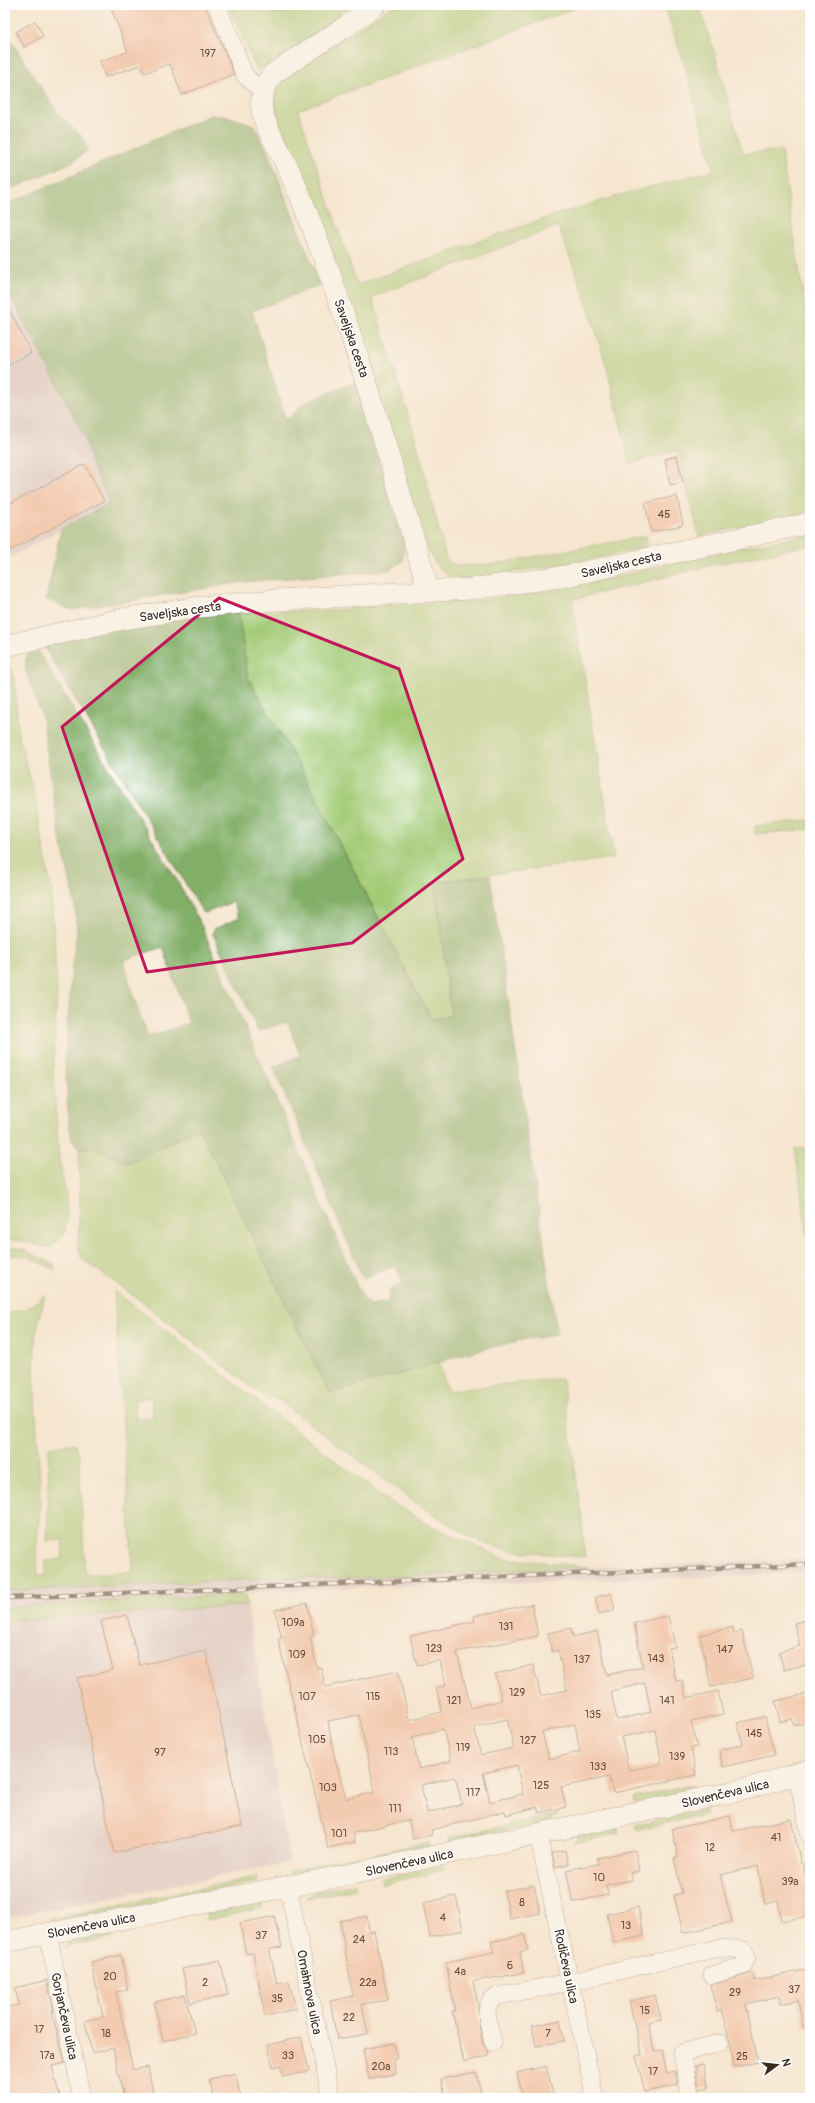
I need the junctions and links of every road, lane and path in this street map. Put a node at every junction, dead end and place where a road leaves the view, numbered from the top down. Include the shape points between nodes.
1 (217, 5) edge
2 (375, 5) edge
3 (262, 91) junction
4 (810, 523) edge
5 (429, 592) junction
6 (5, 646) edge
7 (804, 1772) edge
8 (538, 1834) junction
9 (810, 1836) edge
10 (288, 1886) junction
11 (48, 1934) junction
12 (5, 1942) edge
13 (712, 1975) dead end
14 (570, 1982) junction
15 (493, 2042) dead end
16 (720, 2043) dead end
17 (82, 2098) edge
18 (331, 2098) edge
19 (595, 2098) edge
20 (691, 2098) edge

1 - 3 street via 245,76
2 - 3 street via 274,73
3 - 5 street, Saveljska cesta via 261,105 265,122 302,200 362,366
4 - 5 street, Saveljska cesta via 566,576
5 - 6 street, Saveljska cesta via 275,600 201,607 122,620
7 - 8 street, Slovenčeva ulica via 746,1789
7 - 9 street
8 - 10 street, Slovenčeva ulica
8 - 14 street, Rodičeva ulica
10 - 11 street, Slovenčeva ulica
10 - 18 street, Omahnova ulica
11 - 12 street, Slovenčeva ulica
11 - 17 street, Gorjančeva ulica
13 - 14 street via 743,1966 746,1958 744,1950 719,1948
14 - 15 street via 498,1996 491,2000 487,2014
14 - 19 street, Rodičeva ulica
16 - 20 street via 682,2053

